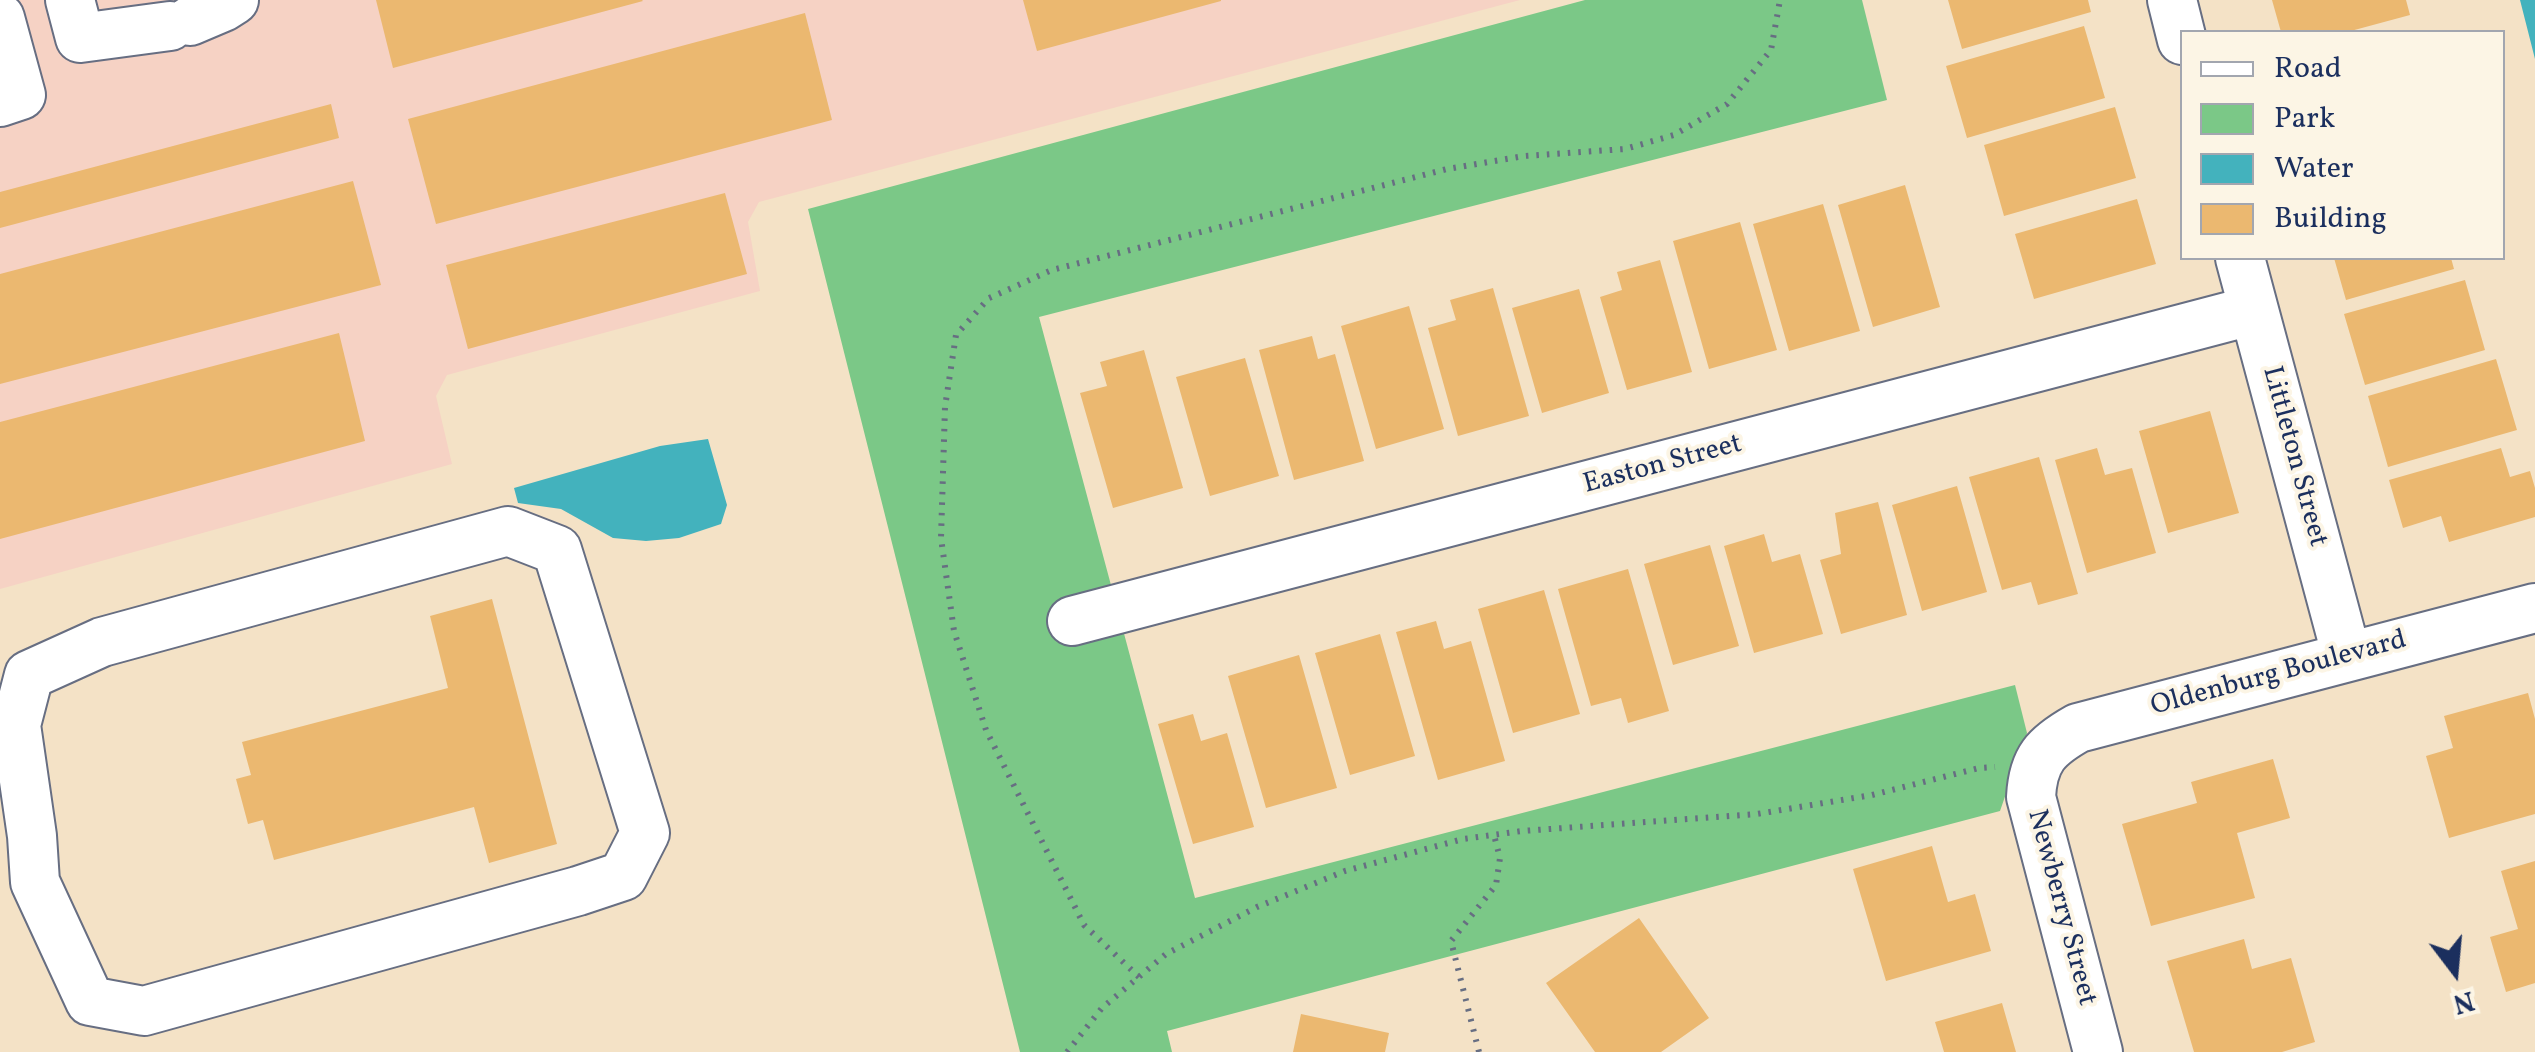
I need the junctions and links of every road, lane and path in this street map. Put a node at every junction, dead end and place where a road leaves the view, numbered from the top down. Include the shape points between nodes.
1 (234, 0) edge
2 (1780, 0) edge
3 (2172, 0) edge
4 (0, 18) edge
5 (75, 19) edge
6 (2180, 32) edge
7 (10, 98) edge
8 (2241, 260) edge
9 (2254, 310) junction
10 (2535, 608) edge
11 (1072, 621) dead end
12 (2346, 658) junction
13 (2036, 764) junction
14 (1494, 834) junction
15 (17, 863) edge
16 (1139, 976) junction
17 (1067, 1052) edge
18 (1479, 1052) edge
19 (2098, 1052) edge

1 - 5 street via 180,24
2 - 16 path via 1771,50 1727,104 1674,135 1625,149 1447,168 1052,270 989,298 956,335 945,408 941,538 954,631 986,730 1084,924
3 - 6 street
4 - 7 street
8 - 9 street, Littleton Street
9 - 11 street, Easton Street
9 - 12 street, Littleton Street
10 - 12 street, Oldenburg Boulevard
12 - 13 street, Oldenburg Boulevard via 2078,728
13 - 14 path via 1980,768 1757,814
13 - 19 street, Newberry Street via 2031,797
14 - 16 path via 1345,871 1256,907 1166,954
14 - 18 path via 1500,858 1496,885 1450,942
15 - 15 street via 90,1001 144,1010 623,876 644,834 557,550 508,532 102,642 29,675 16,725
16 - 17 path

